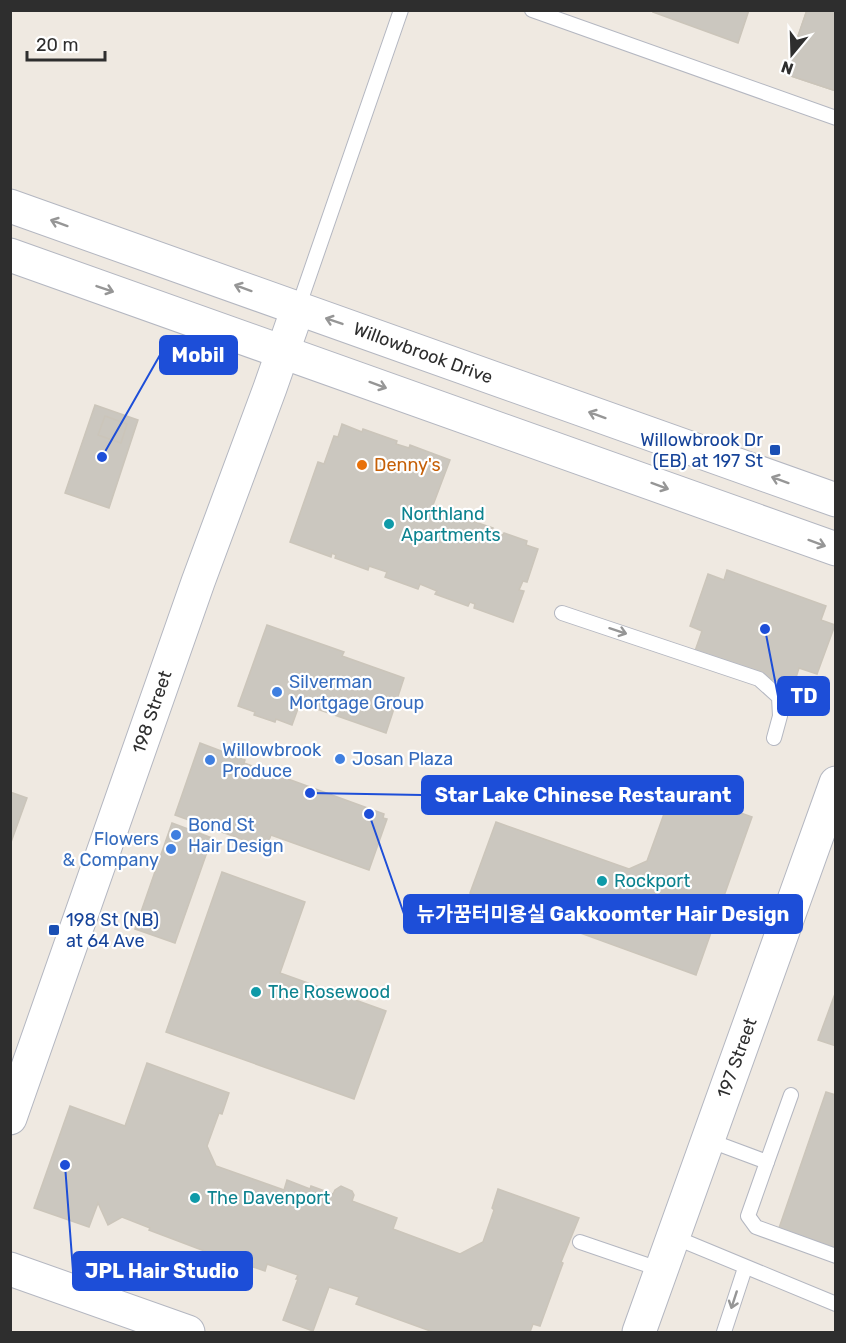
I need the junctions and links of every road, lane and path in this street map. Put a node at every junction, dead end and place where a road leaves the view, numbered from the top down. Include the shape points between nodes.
1 (401, 10) edge
2 (532, 10) edge
3 (836, 118) edge
4 (10, 206) edge
5 (10, 255) edge
6 (298, 308) junction
7 (283, 351) junction
8 (836, 500) edge
9 (836, 549) edge
10 (562, 613) dead end
11 (774, 738) dead end
12 (836, 783) edge
13 (791, 1095) dead end
14 (10, 1118) edge
15 (708, 1140) junction
16 (767, 1162) junction
17 (674, 1237) junction
18 (580, 1242) dead end
19 (836, 1256) edge
20 (745, 1268) junction
21 (10, 1269) edge
22 (662, 1270) junction
23 (836, 1304) edge
24 (188, 1332) edge
25 (639, 1332) edge
26 (724, 1332) edge

1 - 6 lane
2 - 3 lane
6 -> 4 main road, Willowbrook Drive
5 -> 7 main road
6 - 7 main road, 198 Street
8 -> 6 main road, Willowbrook Drive
7 -> 9 main road
7 - 14 main road, 198 Street
10 -> 11 lane via 759,679 779,697 780,716
12 - 15 main road, 197 Street
13 - 16 lane
15 - 16 lane
15 - 17 main road, 197 Street
16 - 19 lane via 748,1216 752,1222 756,1227
17 - 20 lane
17 - 22 main road, 197 Street
18 - 22 lane
20 - 23 lane
20 -> 26 lane
21 - 24 main road
22 - 25 main road, 197 Street

